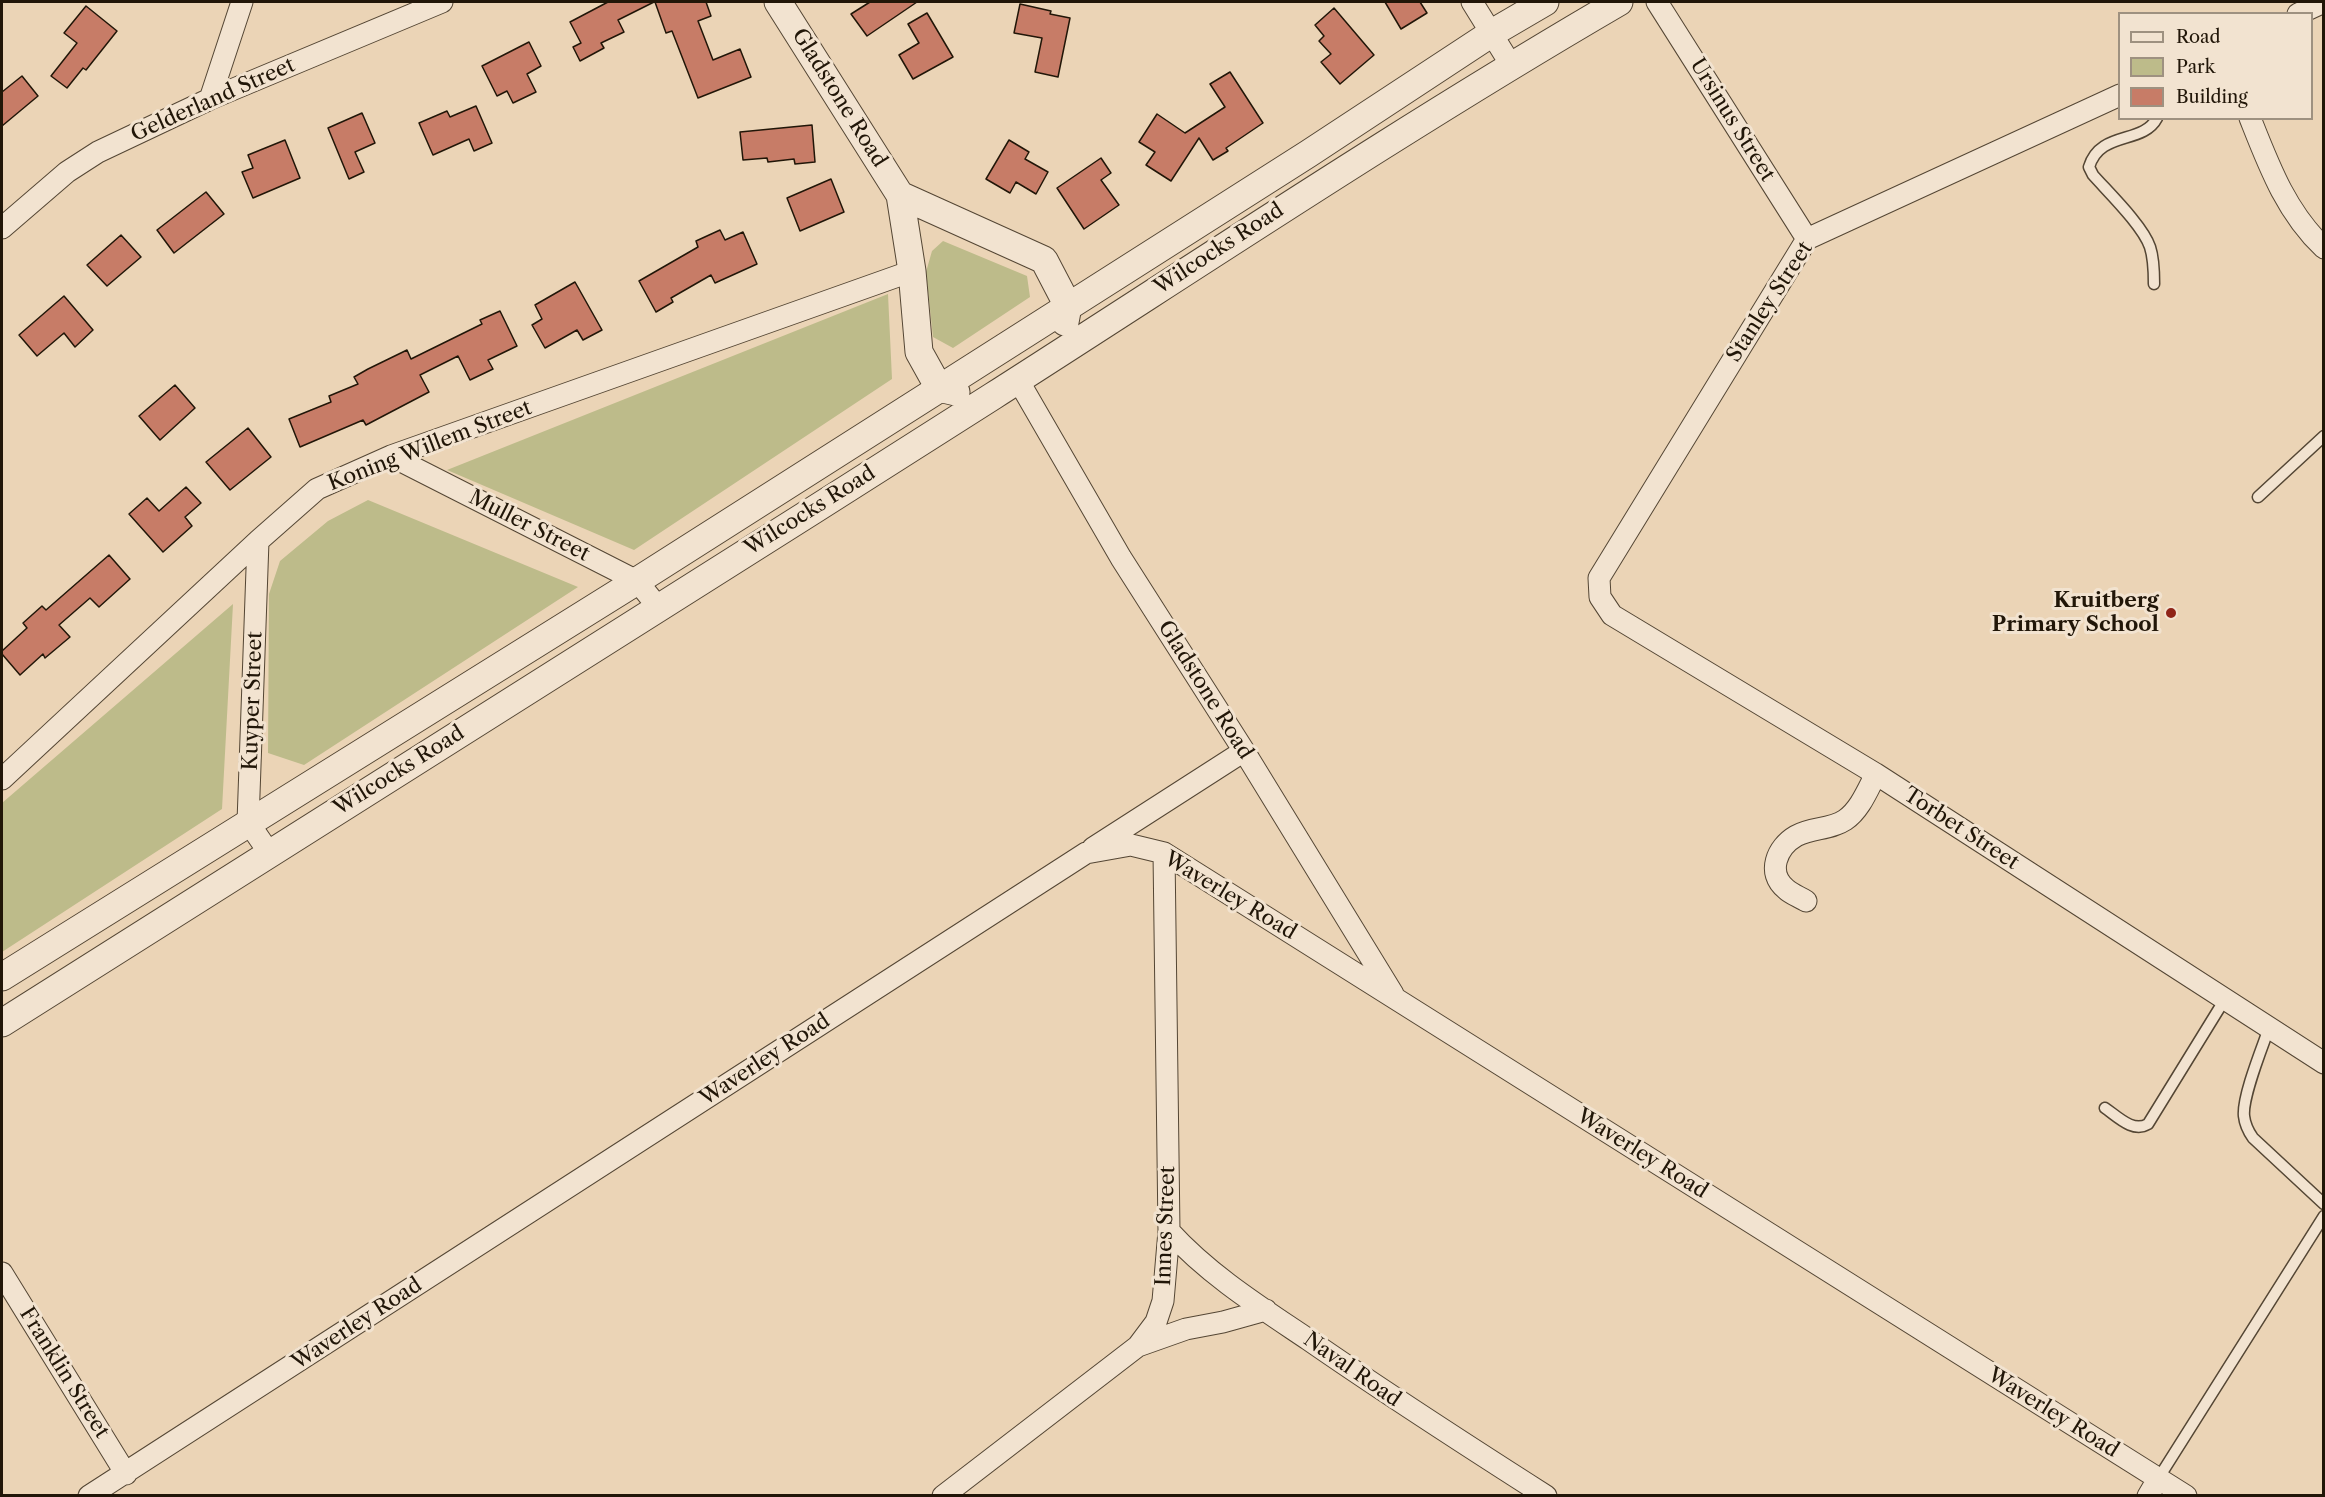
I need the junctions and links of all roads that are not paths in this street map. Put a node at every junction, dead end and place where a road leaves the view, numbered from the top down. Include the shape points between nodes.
1 (243, 2) edge
2 (442, 2) edge
3 (778, 2) edge
4 (1472, 2) edge
5 (1545, 2) edge
6 (1619, 2) edge
7 (1657, 2) edge
8 (2324, 2) edge
9 (2302, 12) edge
10 (1492, 33) junction
11 (1511, 65) junction
12 (2118, 96) edge
13 (210, 99) junction
14 (2155, 120) edge
15 (2251, 120) edge
16 (1308, 154) junction
17 (1327, 180) junction
18 (900, 195) junction
19 (2, 228) edge
20 (1807, 239) junction
21 (2324, 248) edge
22 (912, 271) junction
23 (2154, 284) dead end
24 (1068, 306) junction
25 (1059, 353) junction
26 (1018, 380) junction
27 (939, 388) junction
28 (988, 399) junction
29 (2324, 436) edge
30 (391, 456) junction
31 (2258, 497) dead end
32 (258, 541) junction
33 (637, 581) junction
34 (1600, 597) joint
35 (658, 607) junction
36 (1244, 751) junction
37 (1876, 774) junction
38 (2, 779) edge
39 (248, 822) junction
40 (1086, 853) junction
41 (1164, 853) junction
42 (270, 854) junction
43 (1806, 901) dead end
44 (2, 977) edge
45 (1395, 998) junction
46 (2225, 999) junction
47 (2, 1023) edge
48 (2269, 1028) junction
49 (2324, 1063) edge
50 (2105, 1108) dead end
51 (2324, 1204) edge
52 (2324, 1216) edge
53 (1169, 1230) junction
54 (2, 1273) edge
55 (1266, 1310) junction
56 (1138, 1346) junction
57 (126, 1474) junction
58 (2153, 1487) edge
59 (89, 1496) edge
60 (943, 1496) edge
61 (1545, 1496) edge
62 (2186, 1496) edge

1 - 13 street
2 - 13 street, Gelderland Street
3 - 18 street, Gladstone Road
4 - 10 street
5 - 10 street, Wilcocks Road
6 - 11 street, Wilcocks Road
7 - 20 street, Ursinus Street
8 - 9 street
10 - 11 street
10 - 16 street, Wilcocks Road
11 - 17 street, Wilcocks Road
12 - 20 street, Stanley Street
13 - 19 street, Gelderland Street via 98,152 67,172
14 - 23 lane via 2148,128 2097,150 2089,166 2149,244
15 - 21 street via 2291,211
16 - 17 street
16 - 24 street, Wilcocks Road
17 - 25 street, Wilcocks Road
18 - 22 street, Gladstone Road
18 - 24 street via 1044,260
20 - 34 street, Stanley Street via 1599,578
22 - 27 street, Gladstone Road via 919,352
22 - 30 street, Koning Willem Street
24 - 25 street
24 - 27 street, Wilcocks Road
25 - 26 street, Wilcocks Road
26 - 28 street, Wilcocks Road
26 - 36 street, Gladstone Road via 1121,558
27 - 28 street
27 - 33 street, Wilcocks Road
28 - 35 street, Wilcocks Road
29 - 31 lane
30 - 32 street, Koning Willem Street via 316,489
30 - 33 street, Muller Street
32 - 38 street, Koning Willem Street
32 - 39 street, Kuyper Street
33 - 35 street, Muller Street
33 - 39 street, Wilcocks Road
34 - 37 street, Torbet Street via 1612,615
35 - 42 street, Wilcocks Road
36 - 40 street
36 - 45 street, Gladstone Road
37 - 43 street via 1848,819 1797,835 1786,843 1777,858 1777,878 1786,890
37 - 46 street, Torbet Street
39 - 42 street
39 - 44 street, Wilcocks Road
40 - 41 street, Waverley Road via 1131,845
40 - 57 street, Waverley Road
41 - 45 street, Waverley Road
41 - 53 street, Innes Street
42 - 47 street, Wilcocks Road
45 - 58 street, Waverley Road
46 - 48 street, Torbet Street
46 - 50 lane via 2148,1124 2134,1127
48 - 49 street, Torbet Street
48 - 51 lane via 2243,1113 2246,1128
52 - 58 lane
53 - 55 street, Naval Road via 1220,1278
53 - 56 street, Innes Street via 1163,1301 1156,1322
54 - 57 street, Franklin Street
55 - 56 street via 1186,1329
55 - 61 street, Naval Road
56 - 60 street, Innes Street
57 - 59 street, Waverley Road
58 - 62 street, Waverley Road

